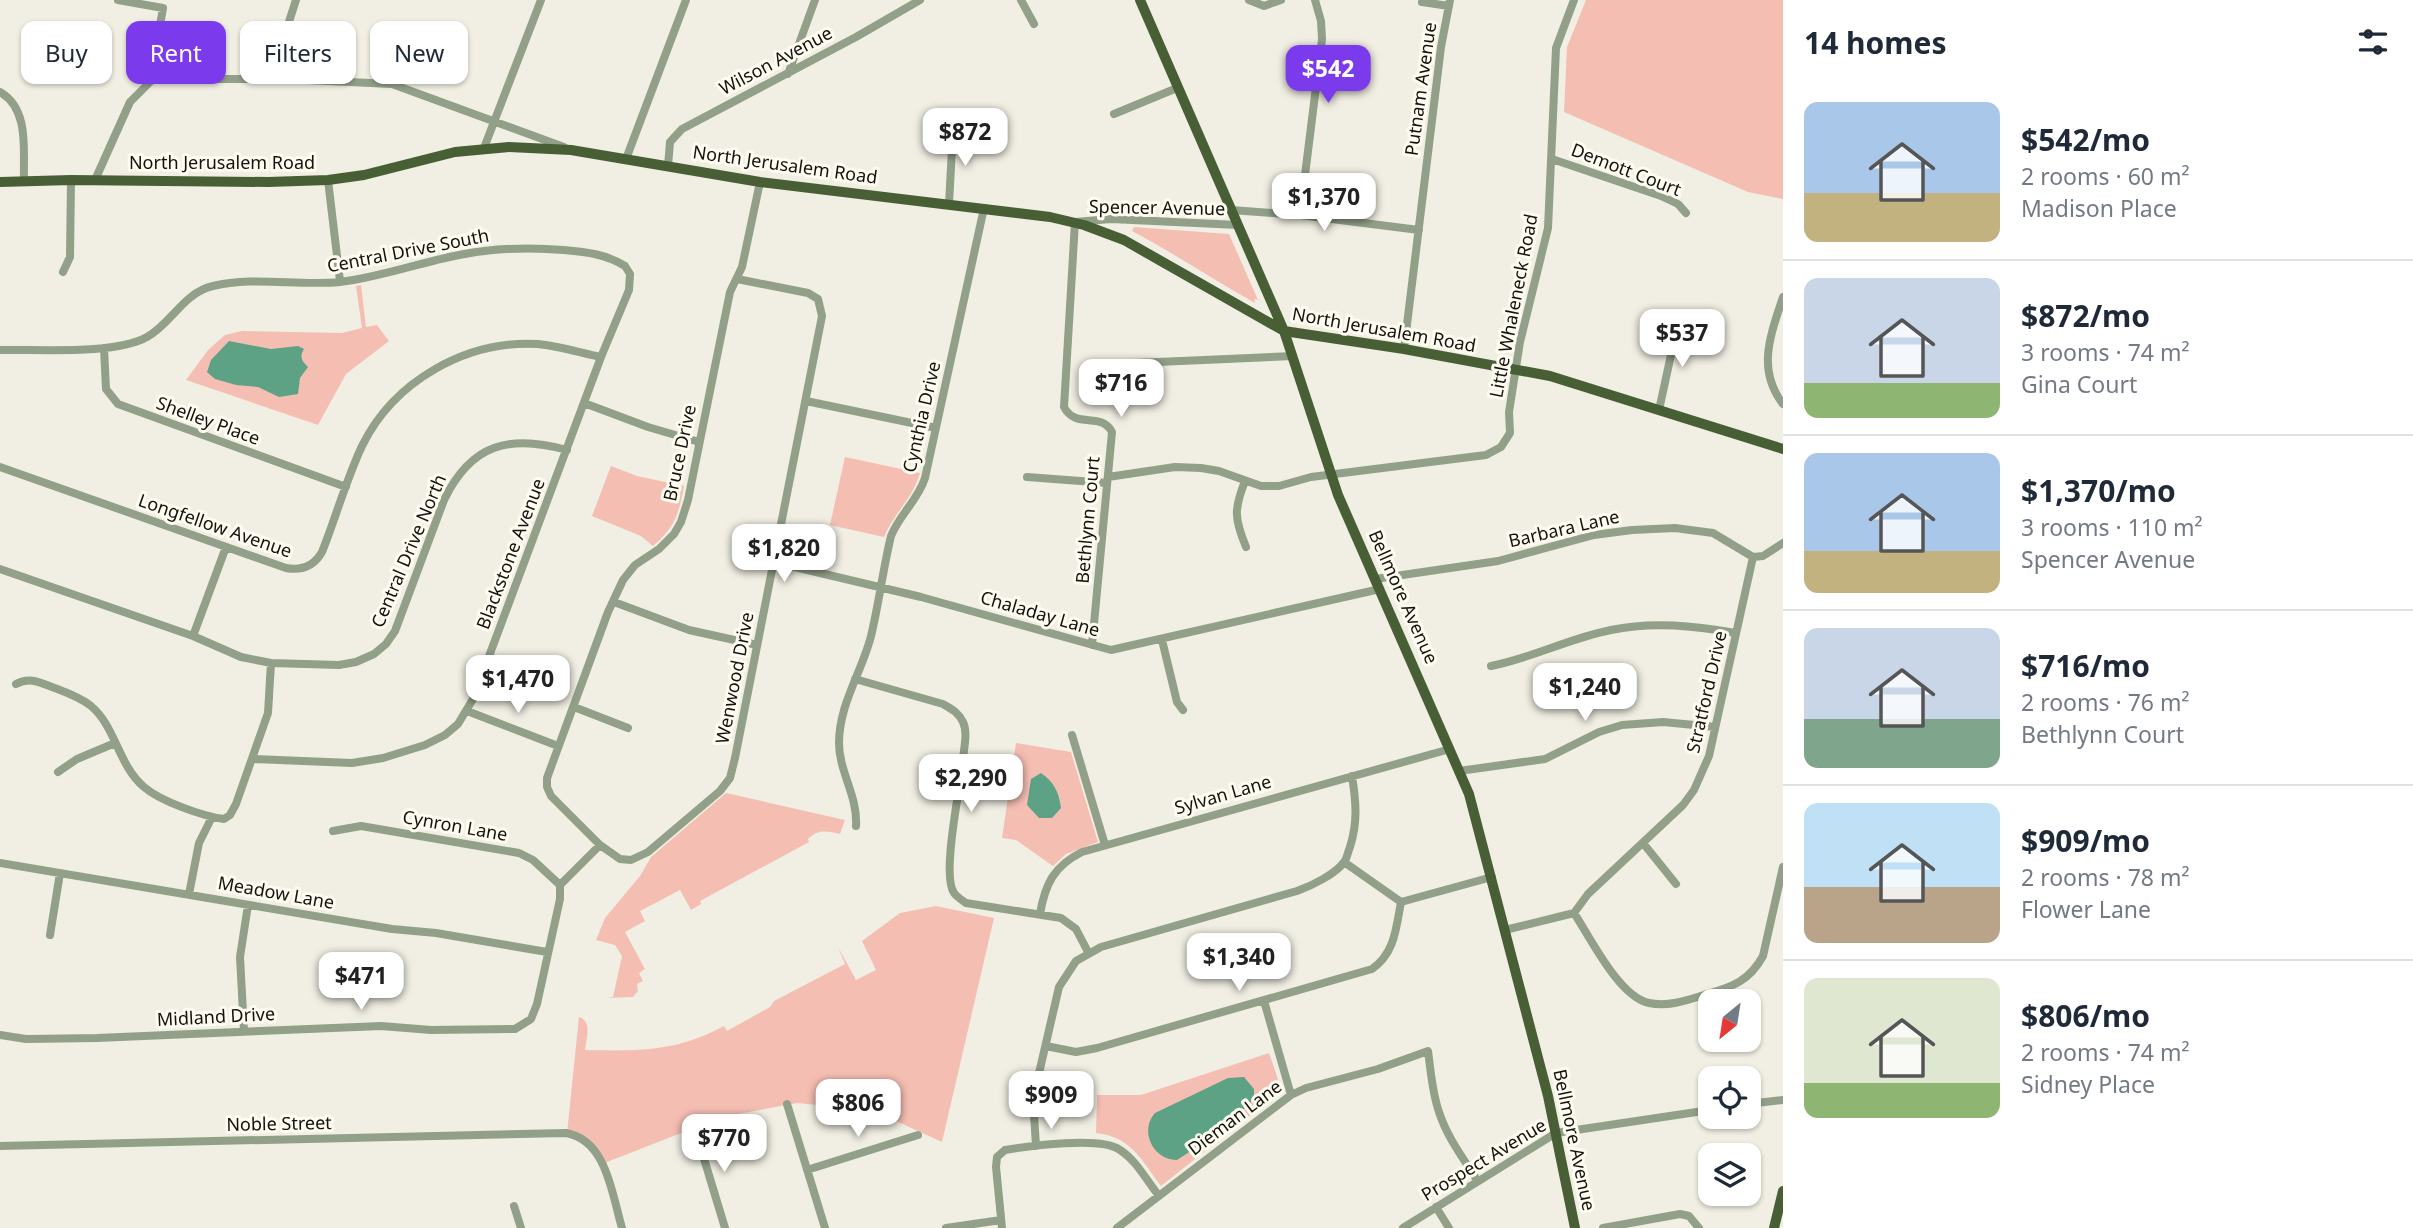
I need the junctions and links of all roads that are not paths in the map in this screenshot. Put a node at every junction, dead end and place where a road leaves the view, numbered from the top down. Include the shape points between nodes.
1 (118, 0) edge
2 (296, 0) edge
3 (541, 0) edge
4 (687, 0) edge
5 (815, 0) edge
6 (920, 0) edge
7 (1021, 0) edge
8 (1140, 0) edge
9 (1249, 0) edge
10 (1281, 0) edge
11 (1315, 0) edge
12 (1574, 0) edge
13 (1422, 2) dead end
14 (1449, 3) edge
15 (161, 21) edge
16 (289, 21) edge
17 (1034, 24) dead end
18 (788, 74) junction
19 (356, 82) edge
20 (148, 84) edge
21 (1177, 88) junction
22 (0, 92) edge
23 (1114, 114) dead end
24 (494, 123) junction
25 (953, 130) dead end
26 (484, 148) junction
27 (571, 150) junction
28 (626, 159) junction
29 (1552, 159) junction
30 (668, 166) junction
31 (71, 180) junction
32 (95, 180) junction
33 (328, 180) junction
34 (24, 181) junction
35 (0, 182) edge
36 (760, 182) junction
37 (948, 204) junction
38 (984, 208) junction
39 (1231, 210) junction
40 (1686, 214) dead end
41 (1300, 215) junction
42 (1075, 222) junction
43 (1238, 225) junction
44 (1419, 230) junction
45 (591, 253) joint
46 (63, 272) dead end
47 (737, 279) junction
48 (340, 281) junction
49 (1783, 297) edge
50 (1674, 325) dead end
51 (1284, 331) junction
52 (104, 348) junction
53 (0, 349) edge
54 (1404, 349) junction
55 (1293, 356) junction
56 (601, 357) junction
57 (1135, 363) dead end
58 (1515, 370) junction
59 (806, 401) junction
60 (584, 404) junction
61 (1783, 404) edge
62 (1658, 410) junction
63 (936, 428) junction
64 (699, 442) junction
65 (1783, 449) edge
66 (567, 450) junction
67 (0, 467) edge
68 (1332, 474) junction
69 (1027, 477) dead end
70 (1108, 480) junction
71 (1245, 481) junction
72 (346, 487) junction
73 (1783, 543) edge
74 (226, 547) junction
75 (1246, 547) dead end
76 (1753, 557) junction
77 (774, 562) junction
78 (0, 569) edge
79 (1377, 584) junction
80 (881, 587) junction
81 (614, 602) junction
82 (1736, 633) junction
83 (193, 636) junction
84 (1161, 640) junction
85 (757, 645) junction
86 (1092, 645) junction
87 (271, 663) junction
88 (1491, 666) dead end
89 (855, 678) junction
90 (16, 684) dead end
91 (574, 707) junction
92 (1183, 710) dead end
93 (467, 711) junction
94 (1715, 727) junction
95 (628, 728) dead end
96 (1072, 735) dead end
97 (115, 743) junction
98 (558, 746) junction
99 (1450, 749) junction
100 (253, 759) junction
101 (1459, 771) junction
102 (58, 772) dead end
103 (1352, 776) junction
104 (212, 817) junction
105 (856, 826) dead end
106 (333, 831) dead end
107 (1643, 843) junction
108 (600, 845) junction
109 (1105, 845) junction
110 (1344, 862) junction
111 (0, 863) edge
112 (1783, 867) edge
113 (60, 873) junction
114 (1492, 877) junction
115 (1676, 884) dead end
116 (560, 885) junction
117 (190, 894) junction
118 (1401, 902) junction
119 (248, 905) junction
120 (1779, 905) edge
121 (1574, 913) junction
122 (1040, 914) junction
123 (1505, 930) junction
124 (50, 935) dead end
125 (547, 952) junction
126 (1088, 952) junction
127 (1264, 1001) junction
128 (244, 1031) junction
129 (0, 1035) edge
130 (1046, 1045) junction
131 (1291, 1095) junction
132 (1783, 1100) edge
133 (1761, 1103) edge
134 (787, 1104) dead end
135 (1698, 1112) edge
136 (695, 1129) dead end
137 (1556, 1133) junction
138 (918, 1135) dead end
139 (0, 1146) edge
140 (1036, 1146) junction
141 (807, 1170) junction
142 (1477, 1180) junction
143 (1783, 1191) edge
144 (1159, 1196) junction
145 (514, 1206) dead end
146 (1436, 1207) junction
147 (1002, 1224) edge
148 (521, 1228) edge
149 (622, 1228) edge
150 (725, 1228) edge
151 (825, 1228) edge
152 (946, 1228) edge
153 (1116, 1228) edge
154 (1403, 1228) edge
155 (1449, 1228) edge
156 (1575, 1228) edge
157 (1603, 1228) edge
158 (1699, 1228) edge
159 (1774, 1228) edge

1 - 15 street via 163,8
2 - 16 street
3 - 24 street
4 - 28 street
5 - 18 street
6 - 18 street, Wilson Avenue
7 - 17 street
8 - 21 main road, Bellmore Avenue
9 - 10 street via 1264,5
11 - 41 street via 1322,40
12 - 29 street, Little Whaleneck Road via 1556,48
13 - 14 street
14 - 44 street, Putnam Avenue
18 - 30 street, Wilson Avenue via 682,130 670,142
19 - 24 street via 392,84
20 - 32 street via 130,102
21 - 23 street
21 - 39 main road, Bellmore Avenue
22 - 34 street via 13,103 22,123
24 - 26 street
24 - 27 street
25 - 37 street
26 - 27 main road, North Jerusalem Road
26 - 33 main road, North Jerusalem Road
27 - 28 main road, North Jerusalem Road
28 - 30 main road, North Jerusalem Road
29 - 40 street, Demott Court via 1661,196
29 - 58 street, Little Whaleneck Road via 1548,228
30 - 36 main road, North Jerusalem Road
31 - 32 main road, North Jerusalem Road
31 - 34 main road, North Jerusalem Road
31 - 46 street via 71,257
32 - 33 main road, North Jerusalem Road
33 - 48 street
34 - 35 main road, North Jerusalem Road
36 - 37 main road, North Jerusalem Road
36 - 47 street, Bruce Drive
37 - 38 main road, North Jerusalem Road
38 - 42 main road, North Jerusalem Road
38 - 63 street, Cynthia Drive
39 - 41 street, Spencer Avenue
39 - 43 main road, Bellmore Avenue
41 - 44 street, Spencer Avenue
42 - 43 street, Spencer Avenue via 1111,219
42 - 51 main road, North Jerusalem Road via 1142,248
42 - 70 street, Bethlynn Court via 1064,407 1076,420 1109,426
43 - 51 main road, Bellmore Avenue
44 - 54 street, Putnam Avenue
45 - 48 street, Central Drive South via 488,250
45 - 56 street, Blackstone Avenue via 618,262 630,274 629,290
47 - 59 street, Wenwood Drive via 818,299 822,316
47 - 64 street, Bruce Drive via 730,292
48 - 52 street, Central Drive South via 211,286 189,297 147,337
49 - 61 street via 1767,354 1770,383
50 - 62 street
51 - 54 main road, North Jerusalem Road
51 - 55 main road, Bellmore Avenue
52 - 53 street, Central Drive South
52 - 72 street, Shelley Place via 106,389 118,404
54 - 58 main road, North Jerusalem Road
55 - 57 street
55 - 68 main road, Bellmore Avenue
56 - 60 street, Blackstone Avenue
56 - 72 street, Longfellow Avenue via 522,344 484,349 450,361 391,405 362,446
58 - 62 main road, North Jerusalem Road via 1550,376
58 - 68 street, Little Whaleneck Road via 1510,433 1501,447 1486,455
59 - 63 street
59 - 77 street, Wenwood Drive
60 - 64 street
60 - 66 street, Blackstone Avenue
62 - 65 main road, North Jerusalem Road
63 - 80 street, Cynthia Drive via 922,486 892,533
64 - 81 street, Bruce Drive via 681,522 667,542 628,572
66 - 87 street, Central Drive North via 528,442 507,444 481,454 462,471 444,500 394,631 374,654 339,665
66 - 93 street, Blackstone Avenue
67 - 74 street, Longfellow Avenue
68 - 71 street, Little Whaleneck Road via 1279,486
68 - 79 main road, Bellmore Avenue
69 - 70 street, Little Whaleneck Road
70 - 71 street, Little Whaleneck Road via 1175,467 1219,471
70 - 86 street, Bethlynn Court
71 - 75 street via 1236,516
72 - 74 street, Longfellow Avenue via 322,552 306,568 286,568
73 - 76 street
74 - 83 street
76 - 79 street, Barbara Lane via 1713,533 1675,528 1632,530 1594,534 1498,561
76 - 82 street, Stratford Drive
77 - 80 street, Chaladay Lane
77 - 85 street, Wenwood Drive
78 - 83 street, Central Drive North
79 - 84 street, Chaladay Lane
79 - 99 main road, Bellmore Avenue
80 - 86 street, Chaladay Lane
80 - 89 street, Cynthia Drive via 871,638
81 - 85 street via 689,630
81 - 91 street, Bruce Drive
82 - 88 street via 1673,625 1611,630
82 - 94 street, Stratford Drive
83 - 87 street, Central Drive North via 241,657
84 - 86 street, Chaladay Lane via 1116,651
84 - 92 street
85 - 108 street, Wenwood Drive via 730,778 639,858 620,859
87 - 100 street via 268,713
89 - 105 street, Cynthia Drive via 844,706 839,741
89 - 122 street via 943,704 959,715 966,733 950,885 967,903
90 - 97 street via 38,681 82,700 99,713
91 - 95 street
91 - 98 street, Bruce Drive
93 - 98 street
93 - 100 street, Blackstone Avenue via 438,739 372,761
94 - 101 street via 1663,722 1622,725 1545,759
94 - 107 street, Stratford Drive via 1694,790
96 - 109 street
97 - 102 street
97 - 104 street via 145,788
98 - 108 street, Bruce Drive via 547,787
99 - 101 main road, Bellmore Avenue
99 - 103 street, Sylvan Lane
100 - 104 street via 230,815
101 - 114 main road, Bellmore Avenue
103 - 109 street, Sylvan Lane
103 - 110 street via 1356,822
104 - 117 street via 199,843
106 - 116 street, Cynron Lane via 361,826 519,853
107 - 115 street
107 - 121 street, Stratford Drive
108 - 116 street
109 - 122 street, Sylvan Lane via 1082,852 1059,867 1047,885
110 - 118 street
110 - 126 street via 1297,891
111 - 113 street, Meadow Lane
112 - 120 street
113 - 117 street, Meadow Lane
113 - 124 street
114 - 118 street
114 - 123 main road, Bellmore Avenue
116 - 125 street, Midland Drive
117 - 119 street, Meadow Lane
118 - 127 street via 1392,947 1379,964
119 - 125 street, Meadow Lane
119 - 128 street via 240,957
120 - 121 street via 1763,956 1748,977 1728,988 1666,1004 1647,1003 1626,990
121 - 123 street
122 - 126 street via 1061,918 1076,929
123 - 137 main road, Bellmore Avenue
125 - 128 street, Midland Drive via 531,1019 515,1029 381,1026
126 - 130 street via 1059,986
127 - 130 street via 1097,1048 1076,1052
127 - 131 street
128 - 129 street, Midland Drive via 97,1038
130 - 140 street via 1033,1099
131 - 142 street, Dieman Lane via 1428,1051 1439,1113
131 - 144 street, Dieman Lane
132 - 133 street
134 - 141 street
135 - 137 street, Prospect Avenue
136 - 150 street
137 - 142 street, Prospect Avenue
137 - 156 main road, Bellmore Avenue
138 - 141 street
139 - 149 street, Noble Street via 559,1133 578,1136 597,1152
140 - 144 street via 1094,1143 1116,1147
140 - 147 street via 1006,1150 998,1157
141 - 151 street
142 - 146 street, Prospect Avenue
143 - 159 main road
144 - 153 street, Dieman Lane
145 - 148 street
146 - 154 street, Prospect Avenue
146 - 155 street
147 - 152 street
157 - 158 street via 1679,1214 1689,1216

